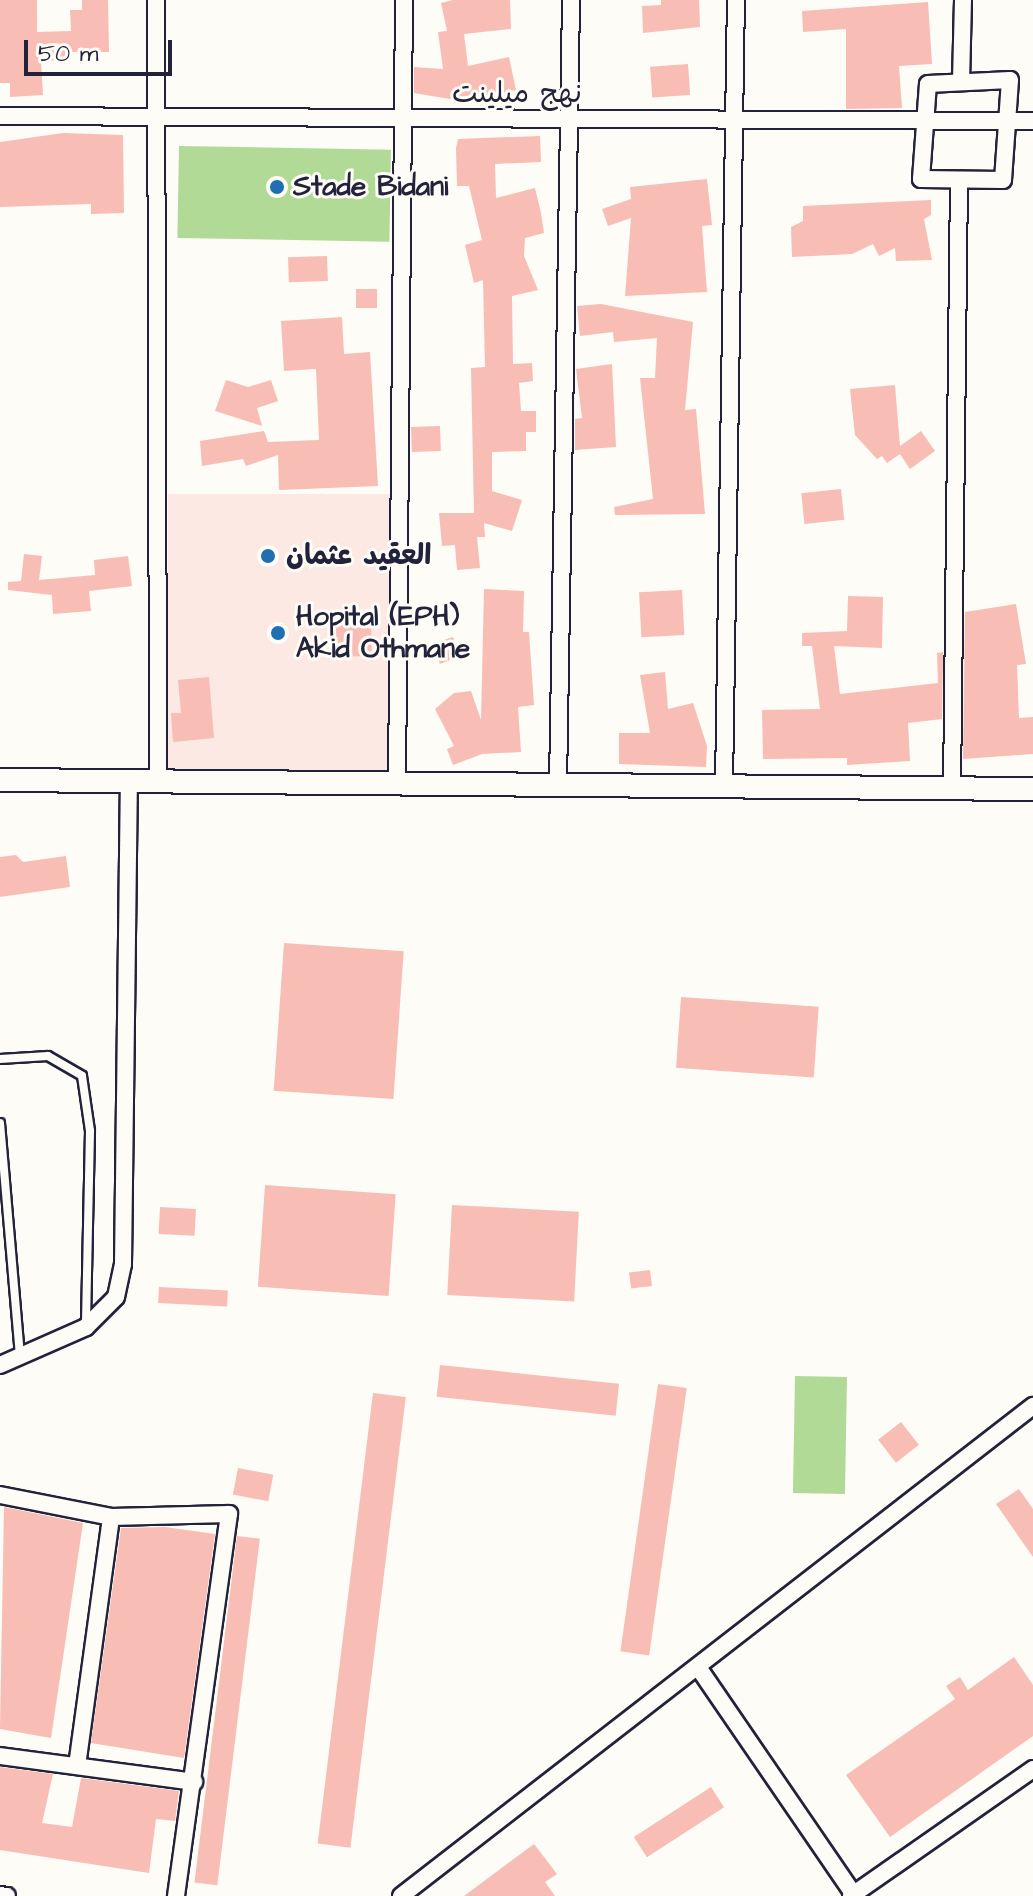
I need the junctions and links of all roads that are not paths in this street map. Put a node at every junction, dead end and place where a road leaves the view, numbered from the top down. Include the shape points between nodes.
1 (156, 0) edge
2 (404, 0) edge
3 (571, 0) edge
4 (736, 0) edge
5 (963, 0) edge
6 (961, 82) junction
7 (0, 116) edge
8 (156, 119) junction
9 (403, 119) junction
10 (565, 120) junction
11 (734, 120) junction
12 (925, 121) junction
13 (1008, 121) junction
14 (1033, 121) edge
15 (959, 180) junction
16 (0, 780) edge
17 (129, 782) junction
18 (158, 782) junction
19 (397, 783) junction
20 (558, 785) junction
21 (724, 786) junction
22 (952, 788) junction
23 (1033, 789) edge
24 (0, 1059) edge
25 (0, 1123) edge
26 (86, 1327) junction
27 (20, 1356) junction
28 (0, 1365) edge
29 (1033, 1406) edge
30 (1, 1499) edge
31 (111, 1517) junction
32 (700, 1670) junction
33 (0, 1756) edge
34 (77, 1766) junction
35 (1033, 1769) edge
36 (194, 1782) junction
37 (0, 1895) edge
38 (853, 1895) edge
39 (7, 1896) edge
40 (176, 1896) edge
41 (401, 1896) edge

1 - 8 street
2 - 9 street
3 - 10 street
4 - 11 street
5 - 6 street
6 - 12 street via 928,84
6 - 13 street via 1010,80
7 - 8 street, نهج ميلينت
8 - 9 street, نهج ميلينت
8 - 18 street
9 - 10 street, نهج ميلينت
9 - 19 street
10 - 11 street, نهج ميلينت
10 - 20 street
11 - 12 street, نهج ميلينت
11 - 21 street
12 - 13 street, نهج ميلينت
12 - 15 street via 921,179
13 - 14 street, نهج ميلينت
13 - 15 street via 1003,180
15 - 22 street
16 - 17 main road
17 - 18 main road
17 - 26 street via 123,1264 116,1297
18 - 19 main road
19 - 20 main road
20 - 21 main road
21 - 22 main road
22 - 23 main road
24 - 26 lane via 48,1056 82,1076 90,1131
25 - 27 lane
26 - 27 street
27 - 28 street
29 - 32 street
30 - 31 street
31 - 34 street
31 - 36 street via 229,1514
32 - 38 street
32 - 41 street
33 - 34 street
34 - 36 street
35 - 38 street
36 - 40 street
37 - 39 street

